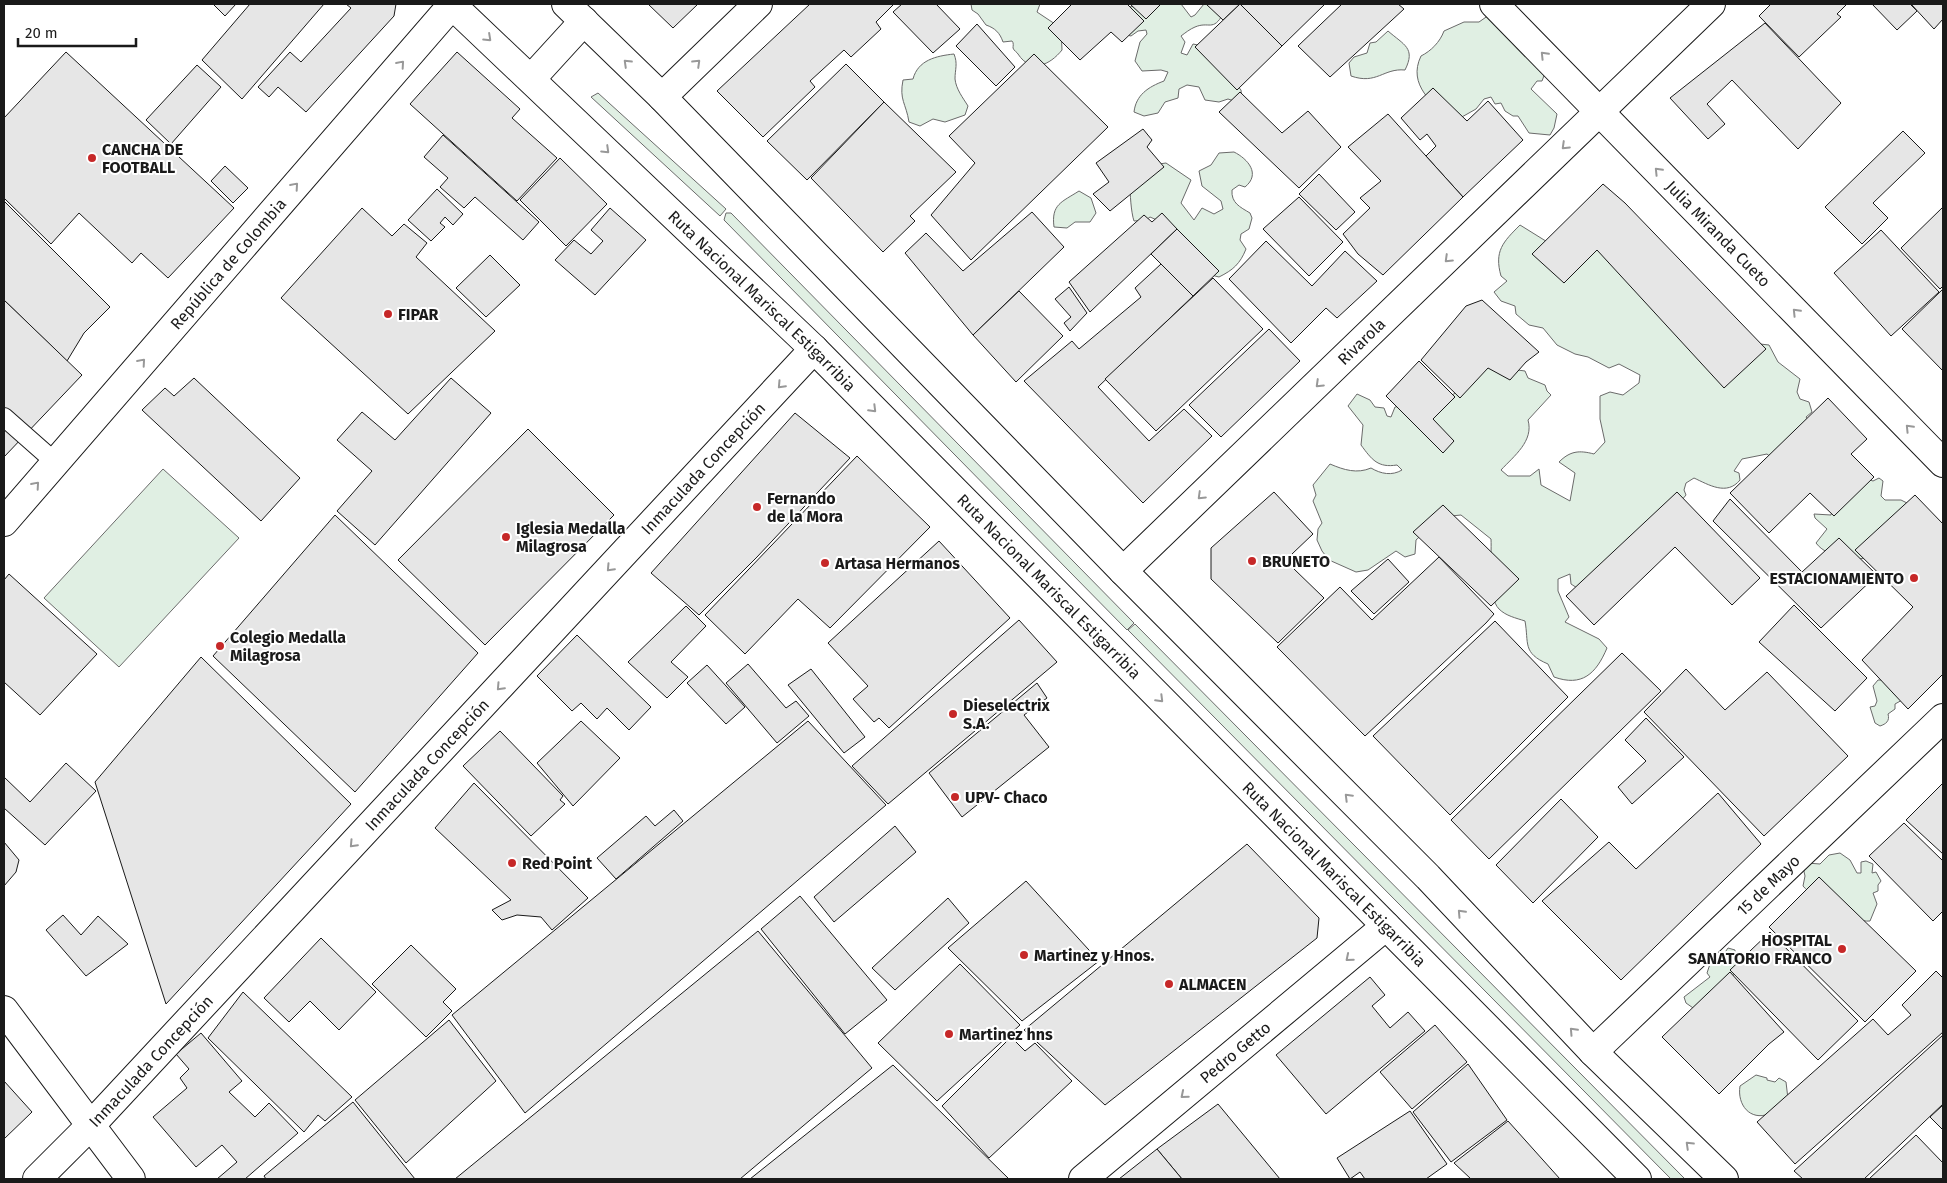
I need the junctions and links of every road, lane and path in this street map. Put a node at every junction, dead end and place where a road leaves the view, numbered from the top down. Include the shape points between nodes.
1 (452, 4) edge
2 (758, 4) edge
3 (1494, 4) edge
4 (1711, 4) edge
5 (575, 13) edge
6 (531, 80) junction
7 (662, 97) junction
8 (1601, 112) junction
9 (814, 349) junction
10 (4, 417) edge
11 (55, 462) junction
12 (1943, 463) edge
13 (4, 522) edge
14 (1123, 571) junction
15 (1943, 718) edge
16 (1386, 926) junction
17 (4, 1010) edge
18 (1593, 1052) junction
19 (91, 1125) junction
20 (38, 1179) edge
21 (131, 1179) edge
22 (1083, 1179) edge
23 (1637, 1179) edge
24 (1724, 1179) edge

1 -> 6 main road, Ruta Nacional Mariscal Estigarribia
11 -> 1 main road, República de Colombia
7 -> 2 main road
8 -> 3 main road, Julia Miranda Cueto
4 - 8 main road, Rivarola
5 - 6 main road
7 -> 5 main road
6 -> 9 main road, Ruta Nacional Mariscal Estigarribia
7 - 14 main road
12 -> 8 main road, Julia Miranda Cueto
8 -> 14 main road, Rivarola
9 -> 16 main road, Ruta Nacional Mariscal Estigarribia
9 -> 19 main road, Inmaculada Concepción
10 - 11 lane
13 -> 11 main road, República de Colombia
18 -> 14 main road via 1428,877
15 - 18 main road, 15 de Mayo
16 -> 22 main road, Pedro Getto
16 - 23 main road, Ruta Nacional Mariscal Estigarribia
17 - 19 main road
24 -> 18 main road
19 - 20 main road, Inmaculada Concepción
19 - 21 main road

